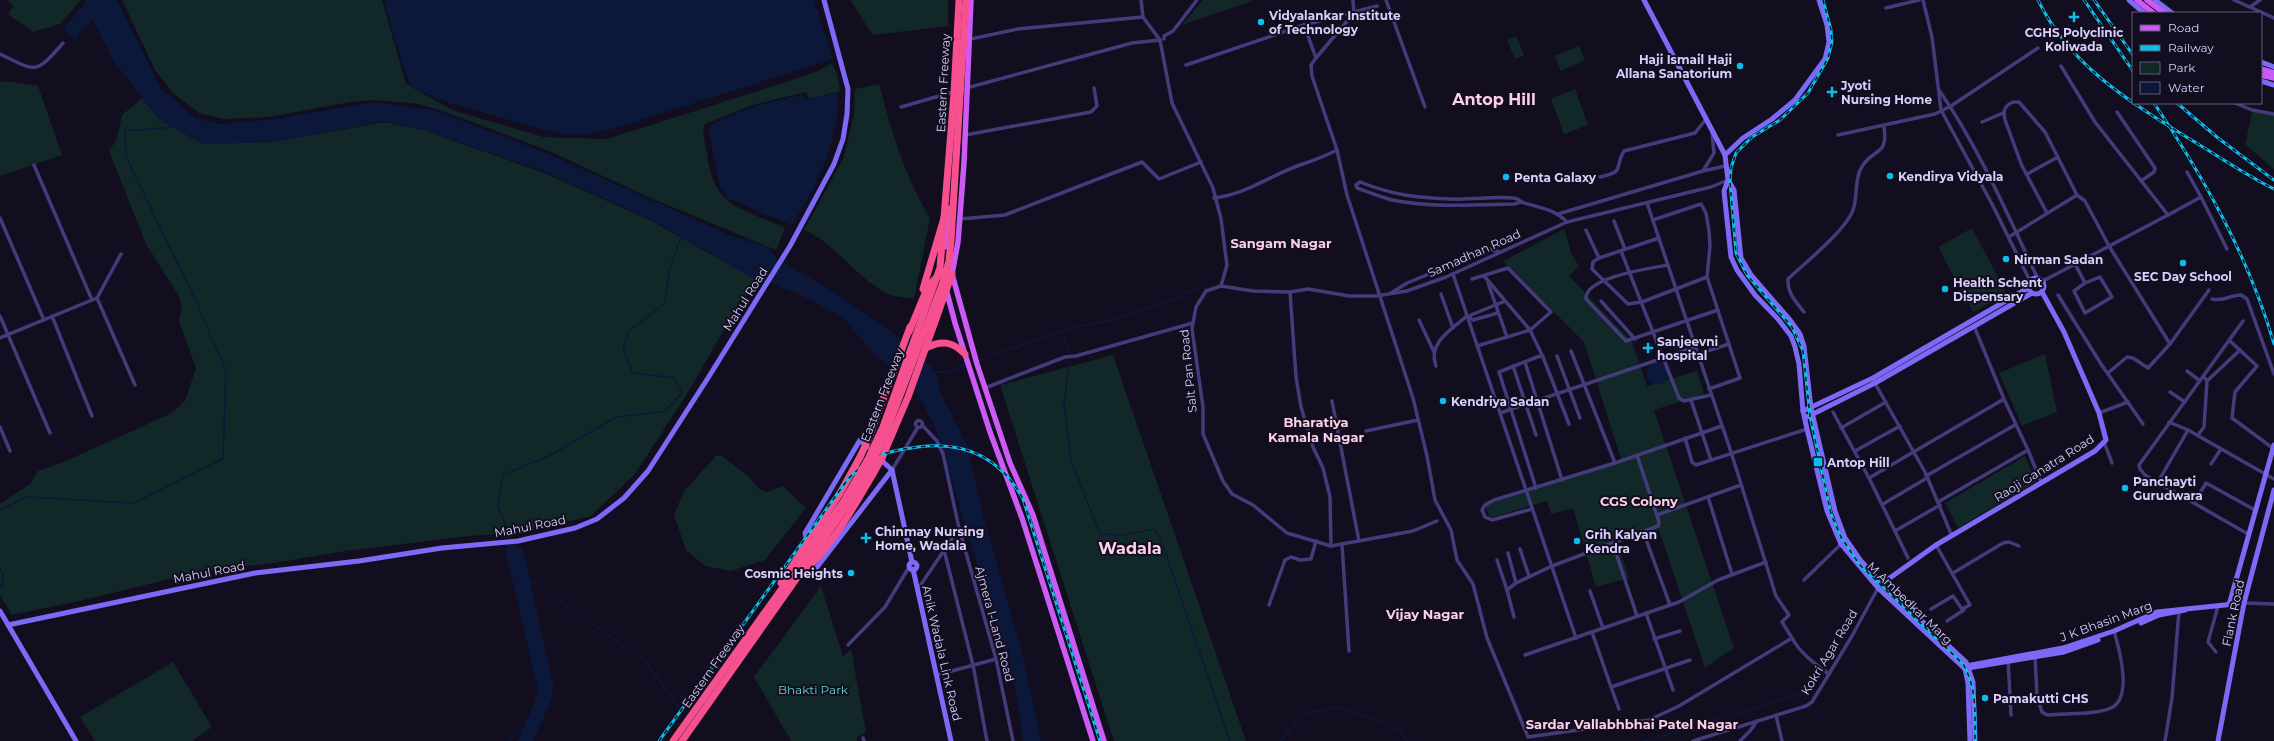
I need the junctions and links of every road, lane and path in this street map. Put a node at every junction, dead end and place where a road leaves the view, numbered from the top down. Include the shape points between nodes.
1 (824, 0) edge
2 (957, 0) edge
3 (966, 0) edge
4 (971, 0) edge
5 (1141, 0) edge
6 (1197, 0) edge
7 (1353, 0) edge
8 (1386, 0) edge
9 (1644, 0) edge
10 (1819, 0) edge
11 (1919, 0) edge
12 (1924, 0) edge
13 (2129, 0) edge
14 (2137, 0) edge
15 (2147, 0) edge
16 (2155, 0) edge
17 (2234, 0) edge
18 (2260, 0) edge
19 (1378, 6) dead end
20 (2250, 7) junction
21 (1886, 8) dead end
22 (2143, 12) edge
23 (2152, 12) edge
24 (2163, 12) edge
25 (2171, 12) edge
26 (2261, 12) edge
27 (2262, 12) edge
28 (1354, 13) junction
29 (1143, 17) junction
30 (2274, 18) edge
31 (1304, 25) junction
32 (1162, 39) junction
33 (971, 40) junction
34 (63, 43) dead end
35 (2038, 48) dead end
36 (0, 54) edge
37 (1316, 58) junction
38 (2262, 62) edge
39 (1186, 65) dead end
40 (2061, 66) dead end
41 (2274, 68) edge
42 (2262, 69) edge
43 (2274, 73) edge
44 (2262, 76) edge
45 (2274, 78) edge
46 (2262, 81) edge
47 (2274, 85) edge
48 (967, 88) junction
49 (1094, 88) dead end
50 (1939, 89) junction
51 (952, 92) junction
52 (2239, 104) edge
53 (1950, 106) junction
54 (901, 107) dead end
55 (1425, 107) dead end
56 (1941, 110) junction
57 (2116, 112) dead end
58 (2003, 113) junction
59 (2274, 114) edge
60 (1708, 120) junction
61 (1982, 122) dead end
62 (1884, 126) junction
63 (965, 135) junction
64 (1838, 135) dead end
65 (1337, 150) junction
66 (1725, 155) junction
67 (2058, 157) junction
68 (1201, 162) junction
69 (34, 164) dead end
70 (1725, 166) junction
71 (1704, 171) junction
72 (2187, 172) dead end
73 (2028, 174) junction
74 (1600, 177) dead end
75 (1728, 180) junction
76 (2141, 181) junction
77 (1734, 190) junction
78 (1724, 191) junction
79 (2077, 195) junction
80 (2202, 197) junction
81 (1214, 198) junction
82 (1432, 198) junction
83 (1522, 202) junction
84 (1647, 203) junction
85 (1431, 204) junction
86 (950, 209) junction
87 (2047, 213) junction
88 (1558, 214) junction
89 (2168, 215) junction
90 (0, 218) edge
91 (960, 219) junction
92 (1653, 220) junction
93 (1614, 221) dead end
94 (1568, 222) junction
95 (1586, 230) dead end
96 (2017, 234) junction
97 (1659, 238) junction
98 (2009, 238) junction
99 (2110, 246) junction
100 (2227, 249) dead end
101 (1623, 250) junction
102 (1499, 252) junction
103 (121, 254) dead end
104 (1599, 258) junction
105 (2075, 264) junction
106 (1668, 265) junction
107 (942, 272) junction
108 (1630, 272) junction
109 (952, 274) junction
110 (1453, 274) junction
111 (1484, 276) junction
112 (1707, 277) junction
113 (2037, 277) junction
114 (1472, 279) dead end
115 (1604, 280) junction
116 (2030, 281) junction
117 (2043, 281) junction
118 (1488, 282) junction
119 (2085, 282) junction
120 (1221, 286) junction
121 (1675, 288) junction
122 (946, 290) junction
123 (2209, 290) dead end
124 (2030, 291) junction
125 (1290, 292) junction
126 (2042, 292) junction
127 (1390, 294) junction
128 (1441, 294) dead end
129 (1379, 295) junction
130 (2058, 295) dead end
131 (97, 298) junction
132 (92, 300) junction
133 (2212, 300) dead end
134 (1506, 301) junction
135 (1601, 301) dead end
136 (1642, 302) junction
137 (1495, 305) junction
138 (1718, 310) junction
139 (1804, 312) dead end
140 (1498, 313) junction
141 (0, 316) edge
142 (52, 316) junction
143 (1467, 316) junction
144 (44, 320) junction
145 (1419, 320) dead end
146 (1687, 321) junction
147 (2243, 321) dead end
148 (1193, 323) junction
149 (1973, 324) junction
150 (1453, 328) junction
151 (1530, 330) junction
152 (909, 332) junction
153 (1654, 332) junction
154 (9, 334) junction
155 (1507, 337) junction
156 (0, 338) edge
157 (1635, 339) junction
158 (2230, 341) junction
159 (1729, 344) junction
160 (2170, 344) junction
161 (1477, 346) junction
162 (1696, 347) junction
163 (925, 350) junction
164 (2240, 350) junction
165 (1571, 351) dead end
166 (1434, 352) junction
167 (1698, 354) junction
168 (1557, 356) dead end
169 (966, 357) junction
170 (1543, 357) junction
171 (1664, 358) junction
172 (1525, 362) junction
173 (1436, 366) dead end
174 (1512, 366) junction
175 (2187, 371) dead end
176 (2108, 373) junction
177 (2274, 374) edge
178 (2204, 377) junction
179 (1874, 381) junction
180 (2200, 381) junction
181 (2207, 381) junction
182 (135, 385) dead end
183 (1585, 385) junction
184 (985, 388) junction
185 (1569, 389) junction
186 (1709, 389) junction
187 (2170, 392) dead end
188 (1558, 393) junction
189 (1712, 394) junction
190 (2004, 399) junction
191 (1691, 400) junction
192 (1332, 401) dead end
193 (1537, 401) junction
194 (1886, 402) junction
195 (2128, 402) junction
196 (2184, 402) junction
197 (1525, 404) junction
198 (1811, 408) junction
199 (1511, 409) junction
200 (1803, 411) junction
201 (1832, 412) dead end
202 (1500, 413) junction
203 (2099, 413) junction
204 (1813, 415) junction
205 (92, 416) dead end
206 (1580, 418) dead end
207 (1805, 418) junction
208 (1418, 420) junction
209 (2169, 422) junction
210 (1569, 424) dead end
211 (2143, 424) dead end
212 (2015, 425) junction
213 (1722, 426) junction
214 (1900, 426) junction
215 (0, 427) edge
216 (1841, 428) junction
217 (998, 429) junction
218 (1807, 429) junction
219 (2188, 430) junction
220 (1366, 431) dead end
221 (990, 432) junction
222 (50, 433) dead end
223 (1702, 433) junction
224 (1536, 435) dead end
225 (2198, 436) junction
226 (1685, 438) junction
227 (2104, 442) junction
228 (2274, 448) edge
229 (2221, 449) junction
230 (2028, 450) junction
231 (10, 451) dead end
232 (1855, 451) junction
233 (1731, 452) junction
234 (1914, 452) junction
235 (1637, 455) junction
236 (1712, 460) junction
237 (1010, 463) junction
238 (1615, 463) junction
239 (2112, 463) dead end
240 (2211, 464) dead end
241 (1001, 466) junction
242 (892, 470) junction
243 (2265, 474) junction
244 (1927, 477) junction
245 (1870, 478) junction
246 (2274, 479) edge
247 (1562, 480) junction
248 (2041, 482) junction
249 (2158, 482) junction
250 (1742, 485) junction
251 (1536, 488) junction
252 (1829, 488) junction
253 (1822, 489) junction
254 (2274, 490) edge
255 (1526, 491) junction
256 (1708, 497) junction
257 (2194, 503) junction
258 (1883, 504) junction
259 (1939, 504) junction
260 (1532, 509) junction
261 (2255, 510) junction
262 (1657, 515) junction
263 (1437, 522) dead end
264 (959, 528) junction
265 (1895, 531) junction
266 (2248, 534) junction
267 (1952, 536) junction
268 (1316, 541) junction
269 (1359, 541) junction
270 (1647, 542) dead end
271 (1841, 544) junction
272 (813, 545) junction
273 (1342, 545) junction
274 (1936, 545) junction
275 (1332, 546) junction
276 (2019, 546) dead end
277 (1520, 549) dead end
278 (944, 550) junction
279 (1615, 550) dead end
280 (1508, 553) dead end
281 (1908, 558) dead end
282 (1497, 560) dead end
283 (1766, 562) junction
284 (911, 566) junction
285 (1552, 566) junction
286 (1953, 573) junction
287 (1732, 574) junction
288 (1529, 576) junction
289 (797, 578) junction
290 (1804, 580) dead end
291 (1516, 582) junction
292 (1880, 583) junction
293 (1878, 588) junction
294 (918, 589) junction
295 (1507, 590) junction
296 (1590, 591) dead end
297 (2244, 603) junction
298 (2274, 604) edge
299 (1269, 605) dead end
300 (1670, 605) junction
301 (2228, 605) junction
302 (2218, 606) junction
303 (1932, 609) dead end
304 (1964, 610) junction
305 (0, 611) edge
306 (2179, 611) junction
307 (1646, 613) junction
308 (1637, 616) junction
309 (1514, 617) dead end
310 (1947, 621) dead end
311 (8, 625) junction
312 (1603, 628) junction
313 (1592, 632) junction
314 (1680, 632) dead end
315 (2114, 632) junction
316 (1576, 638) junction
317 (1792, 638) junction
318 (1654, 639) junction
319 (848, 645) dead end
320 (1349, 651) dead end
321 (2216, 652) dead end
322 (1525, 655) dead end
323 (2036, 656) junction
324 (996, 659) junction
325 (1690, 660) dead end
326 (2009, 660) junction
327 (973, 665) junction
328 (1966, 667) junction
329 (1664, 668) junction
330 (1829, 674) junction
331 (937, 675) junction
332 (1611, 688) junction
333 (1672, 690) dead end
334 (1619, 709) dead end
335 (1776, 715) junction
336 (2011, 715) dead end
337 (1757, 721) junction
338 (76, 741) edge
339 (673, 741) edge
340 (682, 741) edge
341 (951, 741) edge
342 (987, 741) edge
343 (1013, 741) edge
344 (1093, 741) edge
345 (1104, 741) edge
346 (1693, 741) edge
347 (1740, 741) edge
348 (1782, 741) edge
349 (1970, 741) edge
350 (1975, 741) edge
351 (2165, 741) edge
352 (2218, 741) edge

1 - 311 street, Mahul Road via 848,89 843,139 834,164 790,246 648,472 635,488 597,519 575,528 518,541 442,548 255,573
2 - 51 main road
2 - 272 highway, Eastern Freeway, bridge via 954,101 940,268 883,427 844,501
3 - 272 highway, Eastern Freeway, bridge via 948,264 923,336 876,455 861,483
4 - 33 main road
5 - 29 street
6 - 32 street via 1173,31
7 - 28 street
8 - 55 street
9 - 60 street
10 - 66 street via 1829,42 1825,59 1795,100 1743,138
11 - 21 street
12 - 50 street
13 - 22 street
14 - 23 main road
15 - 24 main road
16 - 25 street
17 - 20 street
18 - 20 street
19 - 28 street
20 - 26 street
27 - 30 street
28 - 31 street
28 - 37 street
29 - 32 street
29 - 33 street via 1018,29
31 - 37 street
31 - 39 street
32 - 48 street via 1132,43
32 - 68 street via 1172,103
33 - 48 main road
34 - 36 street via 44,65 36,68 30,68
35 - 53 street
37 - 65 street via 1311,65 1312,76
38 - 41 street
40 - 76 street via 2095,122
42 - 43 main road
44 - 45 main road
46 - 47 street
48 - 51 street
48 - 63 main road
49 - 63 street via 1097,106 1091,112
50 - 53 street
50 - 56 street
51 - 54 street
51 - 86 main road via 953,163
52 - 59 street
53 - 56 street
53 - 96 street
56 - 62 street via 1935,114
56 - 98 street
57 - 76 street via 2155,168 2154,172
58 - 61 street
58 - 67 street via 2008,104 2019,102 2046,132
58 - 73 street via 2022,166
60 - 66 street
60 - 71 street via 1714,153
60 - 74 street via 1695,133 1624,151 1617,171
62 - 64 street
62 - 139 street via 1884,145 1862,165 1853,210 1837,233 1788,279 1791,296
63 - 91 main road
65 - 81 street via 1241,191
65 - 129 street via 1346,195
66 - 70 street
67 - 73 street
67 - 79 street
68 - 81 street via 1213,188
68 - 91 street via 1159,179 1142,162 1005,215
69 - 132 street
70 - 71 street
70 - 75 street
71 - 88 street
72 - 80 street
73 - 87 street
75 - 77 street
75 - 78 street
75 - 84 street, Samadhan Road
76 - 89 street
77 - 78 street
77 - 198 street via 1741,258 1800,334 1807,358
78 - 200 street, M Ambedkar Marg via 1731,257 1737,270 1790,336 1799,364
79 - 87 street
79 - 99 street via 2085,201
80 - 89 street
80 - 100 street
81 - 120 street via 1221,219 1227,265
82 - 83 street via 1514,198
82 - 85 street
82 - 85 street via 1387,193 1360,182 1356,183 1357,188 1391,200
83 - 85 street via 1456,206
83 - 88 street
84 - 92 street
84 - 94 street, Samadhan Road
86 - 107 main road
86 - 152 highway via 944,218
87 - 96 street
88 - 94 street
89 - 99 street
90 - 144 street
91 - 109 main road
92 - 97 street
92 - 112 street via 1701,204 1706,213 1709,231
93 - 101 street
94 - 102 street, Samadhan Road
95 - 104 street
96 - 98 street
96 - 113 street
97 - 101 street
97 - 106 street
98 - 116 street
99 - 105 street
99 - 160 street
101 - 104 street
101 - 108 street
102 - 110 street, Samadhan Road
102 - 127 street via 1490,249 1407,284
103 - 131 street
104 - 115 street via 1593,262 1592,269
105 - 117 street
105 - 119 street
106 - 108 street
106 - 121 street
107 - 109 highway
107 - 122 main road
107 - 152 highway via 928,286
108 - 115 street
108 - 136 street
109 - 122 highway
109 - 184 main road
110 - 127 street, Samadhan Road via 1407,291
110 - 143 street
111 - 114 street
111 - 118 street
111 - 151 street via 1508,268 1551,312
112 - 121 street
112 - 138 street
113 - 116 street
113 - 117 street
115 - 136 street via 1626,303
115 - 157 street via 1588,292 1586,299 1622,338 1626,341
116 - 124 street
117 - 126 street
118 - 134 street
118 - 137 street
119 - 119 street via 2073,292 2085,312 2112,297 2100,277
120 - 125 street, Samadhan Road via 1253,291
120 - 148 street, Salt Pan Road via 1206,291 1196,307
121 - 136 street
121 - 146 street
122 - 163 highway
122 - 169 main road
123 - 160 street
124 - 126 street via 2037,294
124 - 149 street
125 - 129 street, Samadhan Road via 1308,289 1349,296
125 - 275 street via 1296,377 1301,407 1313,447 1323,468 1330,497
126 - 203 street, Raoji Ganatra Road via 2064,332
127 - 129 street, Samadhan Road
128 - 150 street
129 - 208 street
130 - 176 street
131 - 132 street
131 - 182 street
132 - 142 street
133 - 177 street via 2225,300 2231,296 2241,295 2247,299
134 - 137 street
134 - 151 street
135 - 157 street
136 - 153 street
137 - 140 street
137 - 140 street via 1471,314 1470,318 1473,320
138 - 146 street
138 - 159 street
140 - 155 street
141 - 154 street
142 - 144 street
142 - 205 street
143 - 150 street
143 - 161 street
144 - 154 street
145 - 166 street
146 - 153 street
146 - 162 street
147 - 158 street
148 - 184 street via 1065,357
148 - 268 street, Salt Pan Road via 1203,407 1203,434 1224,480 1232,494 1253,505 1287,533
149 - 179 street
149 - 190 street
150 - 166 street via 1444,336
151 - 155 street
151 - 170 street
152 - 272 highway, bridge via 868,440
153 - 157 street
153 - 171 street
154 - 156 street
154 - 222 street
155 - 161 street
158 - 164 street
158 - 178 street
159 - 167 street
159 - 186 street via 1740,378
160 - 176 street via 2148,368 2128,357
161 - 202 street
162 - 167 street
162 - 171 street
163 - 169 highway via 936,343 946,342 957,346
163 - 289 highway, bridge via 882,458 820,555
164 - 181 street
164 - 228 street via 2257,366 2235,392 2232,418
165 - 183 street
166 - 173 street
167 - 186 street
168 - 185 street
169 - 221 main road
170 - 172 street
170 - 188 street
171 - 183 street
171 - 191 street via 1679,398 1684,401
172 - 174 street
172 - 193 street
174 - 197 street
174 - 199 street via 1502,369 1498,374
175 - 180 street
176 - 195 street
178 - 180 street
178 - 181 street
179 - 194 street
179 - 198 street
179 - 204 street
180 - 196 street
181 - 225 street via 2204,427
183 - 185 street
183 - 238 street
184 - 217 main road
185 - 188 street
185 - 206 street
186 - 189 street
187 - 196 street
188 - 193 street
188 - 210 street
189 - 191 street
189 - 213 street
190 - 212 street
190 - 234 street
191 - 223 street
192 - 269 street
193 - 197 street
193 - 247 street
194 - 214 street
194 - 216 street
195 - 203 street
195 - 211 street
196 - 209 street
197 - 199 street
197 - 224 street
198 - 200 street
198 - 204 street
199 - 202 street
199 - 251 street
200 - 207 street, M Ambedkar Marg
201 - 216 street
202 - 255 street
203 - 227 street, Raoji Ganatra Road via 2103,422 2106,440
204 - 207 street
204 - 252 street
207 - 218 street, M Ambedkar Marg
208 - 220 street
208 - 317 street via 1435,500 1451,530 1457,560 1472,584 1486,638 1528,738 1650,720 1686,702
209 - 219 street
209 - 249 street via 2139,465 2145,475
212 - 230 street
212 - 244 street
213 - 223 street
213 - 233 street
214 - 232 street
214 - 234 street
215 - 231 street
216 - 232 street
217 - 221 main road
217 - 237 main road
218 - 233 street
218 - 253 street, M Ambedkar Marg
219 - 225 street
219 - 249 street
221 - 241 main road
223 - 226 street
223 - 236 street
225 - 229 street
226 - 235 street
226 - 236 street via 1694,465
227 - 239 street
227 - 248 street, Raoji Ganatra Road via 2094,451
228 - 243 street
229 - 240 street
229 - 243 street
230 - 248 street
230 - 259 street
232 - 245 street
233 - 236 street
233 - 250 street
234 - 244 street
234 - 245 street
235 - 238 street
235 - 262 street
237 - 241 main road
237 - 345 main road via 1032,515
238 - 247 street
241 - 344 main road via 1022,518
242 - 264 street, Ajmera l-Land Road via 918,426 916,423 918,420 921,421 937,442 942,454
242 - 272 street via 860,440 805,533
242 - 284 street, Anik Wadala Link Road
242 - 289 street via 814,571
243 - 246 street
243 - 261 street
244 - 258 street
244 - 259 street
245 - 258 street
247 - 251 street
248 - 267 street, Raoji Ganatra Road
249 - 257 street
250 - 256 street
250 - 283 street
251 - 255 street
252 - 253 street
252 - 292 street via 1834,511 1845,538
253 - 271 street, M Ambedkar Marg via 1827,511
254 - 297 street, Flank Road
255 - 260 street
255 - 260 street via 1494,500 1485,505 1483,513 1492,520
256 - 262 street
256 - 287 street
257 - 261 street via 2206,483
257 - 266 street
258 - 265 street
259 - 265 street
259 - 267 street
260 - 285 street
261 - 266 street
262 - 285 street via 1657,528
263 - 269 street, Salt Pan Road via 1412,531
264 - 278 street
264 - 324 street, Ajmera l-Land Road
265 - 281 street
266 - 301 street
267 - 274 street, Raoji Ganatra Road
268 - 275 street, Salt Pan Road
268 - 299 street via 1311,559 1300,560 1291,557 1285,560
269 - 273 street, Salt Pan Road
270 - 300 street
271 - 290 street
271 - 293 street, M Ambedkar Marg
272 - 289 highway, Eastern Freeway
272 - 339 highway, Eastern Freeway
273 - 275 street, Salt Pan Road
273 - 320 street
274 - 286 street
274 - 292 street, Raoji Ganatra Road
276 - 286 street via 2009,542 2003,543
277 - 288 street
278 - 294 street
278 - 327 street
279 - 308 street
280 - 291 street
282 - 295 street
283 - 287 street
283 - 317 street via 1776,596 1789,615 1782,622
284 - 294 street, Anik Wadala Link Road
284 - 319 street via 885,607
285 - 288 street
285 - 316 street
286 - 304 street via 1970,604
287 - 300 street
288 - 291 street
289 - 340 highway, Eastern Freeway
291 - 295 street
292 - 293 street
292 - 328 street via 1960,656
293 - 328 street, M Ambedkar Marg
293 - 330 street, Kokri Agar Road
294 - 331 street, Anik Wadala Link Road
295 - 309 street
296 - 312 street
297 - 298 street
297 - 301 street, J K Bhasin Marg
297 - 352 street, Flank Road
300 - 307 street
301 - 302 street, J K Bhasin Marg
302 - 306 street, J K Bhasin Marg
302 - 321 street via 2208,642
303 - 304 street via 1953,596
304 - 310 street
305 - 311 street
306 - 315 street, J K Bhasin Marg via 2151,616
306 - 351 street via 2172,698
307 - 308 street
307 - 318 street
308 - 312 street
311 - 338 street
312 - 313 street
313 - 316 street
313 - 332 street
314 - 318 street
315 - 323 street, J K Bhasin Marg via 2077,648
315 - 323 street via 2124,688 2121,699 2111,708 2047,715 2042,712 2037,697
316 - 322 street
317 - 330 street via 1804,653
318 - 329 street
323 - 326 street, J K Bhasin Marg
324 - 327 street
324 - 343 street, Ajmera l-Land Road
325 - 329 street
326 - 328 street, J K Bhasin Marg
326 - 336 street
327 - 331 street
327 - 342 street
328 - 349 street
328 - 350 street via 1973,682
329 - 332 street
329 - 333 street
330 - 335 street, Kokri Agar Road via 1812,702
331 - 341 street, Anik Wadala Link Road
332 - 334 street
335 - 337 street, Kokri Agar Road
335 - 348 street
337 - 346 street, Kokri Agar Road
337 - 347 street

